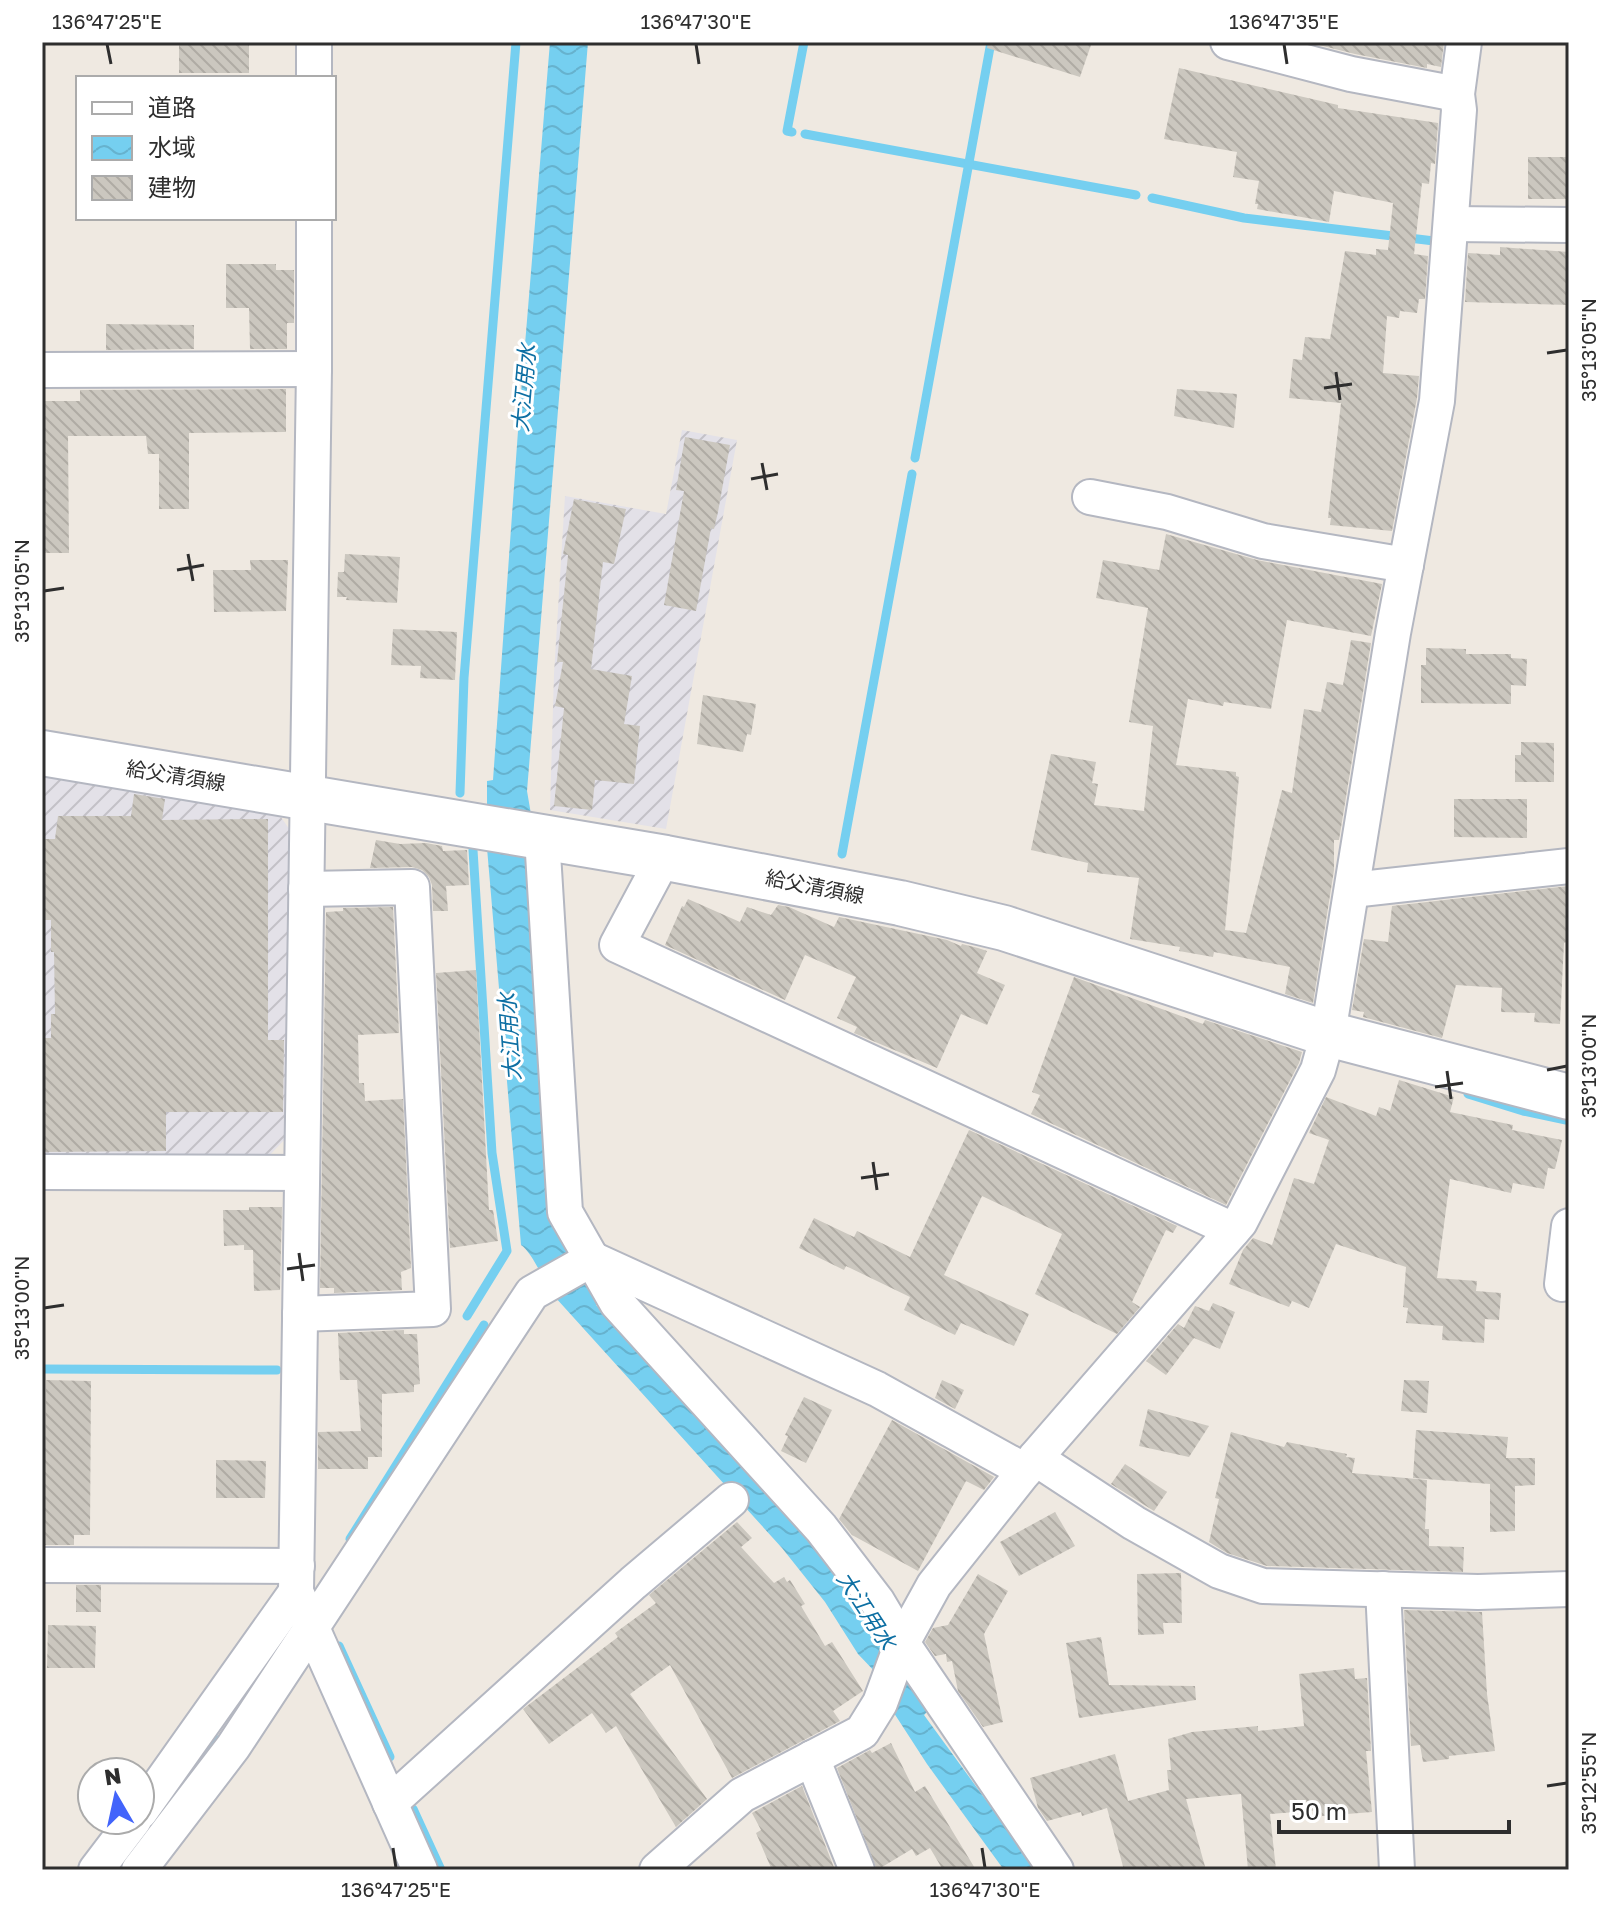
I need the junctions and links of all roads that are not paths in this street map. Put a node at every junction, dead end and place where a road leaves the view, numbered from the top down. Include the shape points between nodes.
1 (314, 42) edge
2 (1228, 42) edge
3 (1464, 42) edge
4 (314, 76) edge
5 (1457, 94) junction
6 (314, 220) edge
7 (1451, 224) junction
8 (1569, 225) edge
9 (314, 369) junction
10 (42, 370) edge
11 (1090, 497) dead end
12 (1406, 565) junction
13 (42, 753) edge
14 (307, 797) junction
15 (540, 836) junction
16 (664, 857) junction
17 (1569, 866) edge
18 (306, 889) junction
19 (1352, 890) junction
20 (1328, 1034) junction
21 (1569, 1097) edge
22 (42, 1172) edge
23 (302, 1173) junction
24 (1569, 1226) edge
25 (1233, 1230) junction
26 (590, 1260) junction
27 (1562, 1284) dead end
28 (300, 1314) junction
29 (1030, 1464) junction
30 (731, 1500) dead end
31 (42, 1565) edge
32 (297, 1579) junction
33 (1383, 1589) junction
34 (1569, 1596) edge
35 (313, 1629) junction
36 (899, 1649) junction
37 (812, 1758) junction
38 (156, 1788) edge
39 (390, 1803) junction
40 (122, 1836) edge
41 (96, 1870) edge
42 (139, 1870) edge
43 (420, 1870) edge
44 (657, 1870) edge
45 (857, 1870) edge
46 (1056, 1870) edge
47 (1397, 1870) edge

1 - 4 street
2 - 5 street
3 - 5 street
5 - 7 street
6 - 9 street
7 - 8 street
7 - 12 street via 1437,401
9 - 10 street
9 - 14 street
11 - 12 street via 1167,512 1263,541
12 - 19 street
13 - 14 main road, 給父清須線
14 - 15 main road, 給父清須線
14 - 18 street
15 - 16 main road, 給父清須線
15 - 26 street via 565,1212
16 - 20 main road, 給父清須線 via 1004,928
16 - 25 street via 617,945
17 - 19 street
18 - 23 street
18 - 28 street via 412,887 433,1309
19 - 20 street
20 - 21 main road, 給父清須線
20 - 25 street via 1318,1070
22 - 23 street
23 - 28 street
24 - 27 street
25 - 29 street
26 - 29 street
26 - 35 street via 532,1293
26 - 36 street via 617,1303 821,1528 877,1601
28 - 32 street
29 - 33 street via 1219,1571 1263,1586
29 - 36 street via 934,1585
30 - 39 street
31 - 32 street
32 - 35 street
32 - 38 street
33 - 34 street
33 - 47 street
35 - 39 street
35 - 42 street via 233,1747
36 - 37 street via 862,1732
36 - 46 street
37 - 44 street via 742,1795
37 - 45 street
39 - 43 street
40 - 41 street

